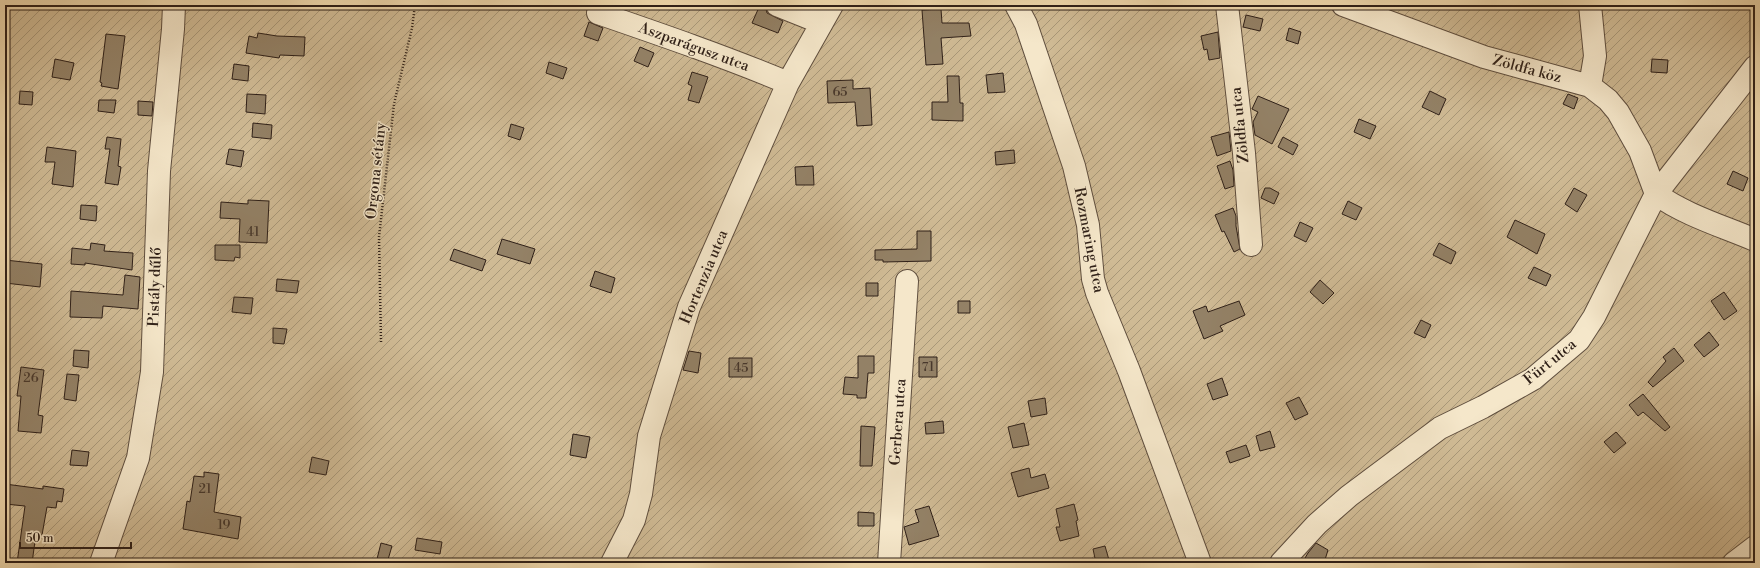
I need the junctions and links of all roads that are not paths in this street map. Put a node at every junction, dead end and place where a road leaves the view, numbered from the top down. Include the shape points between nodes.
1 (174, 5) edge
2 (778, 5) edge
3 (1016, 5) edge
4 (1227, 5) edge
5 (1343, 5) edge
6 (1590, 5) edge
7 (598, 13) dead end
8 (827, 14) edge
9 (1755, 67) edge
10 (788, 83) junction
11 (1590, 86) junction
12 (1656, 194) junction
13 (1755, 240) edge
14 (1251, 245) dead end
15 (907, 282) dead end
16 (1755, 547) edge
17 (101, 563) edge
18 (612, 563) edge
19 (889, 563) edge
20 (1200, 563) edge
21 (1281, 563) edge
22 (1734, 563) edge

1 - 17 street, Pistály dűlő via 174,29 158,172 149,400 138,458
2 - 8 street
3 - 20 street, Rozmaring utca via 1026,24 1074,166 1088,225 1093,279 1097,292
4 - 14 street, Zöldfa utca via 1244,153
5 - 11 street, Zöldfa köz via 1484,57
6 - 11 street via 1595,56
7 - 10 street, Aszparágusz utca
8 - 10 street, Hortenzia utca
9 - 12 street, Fürt utca
10 - 18 street, Hortenzia utca via 689,307 649,436 641,494 634,520
11 - 12 street, Zöldfa köz via 1618,112 1640,151
12 - 13 street via 1669,204
12 - 21 street, Fürt utca via 1594,317 1578,340 1533,379 1440,428 1317,524
15 - 19 street, Gerbera utca
16 - 22 street

